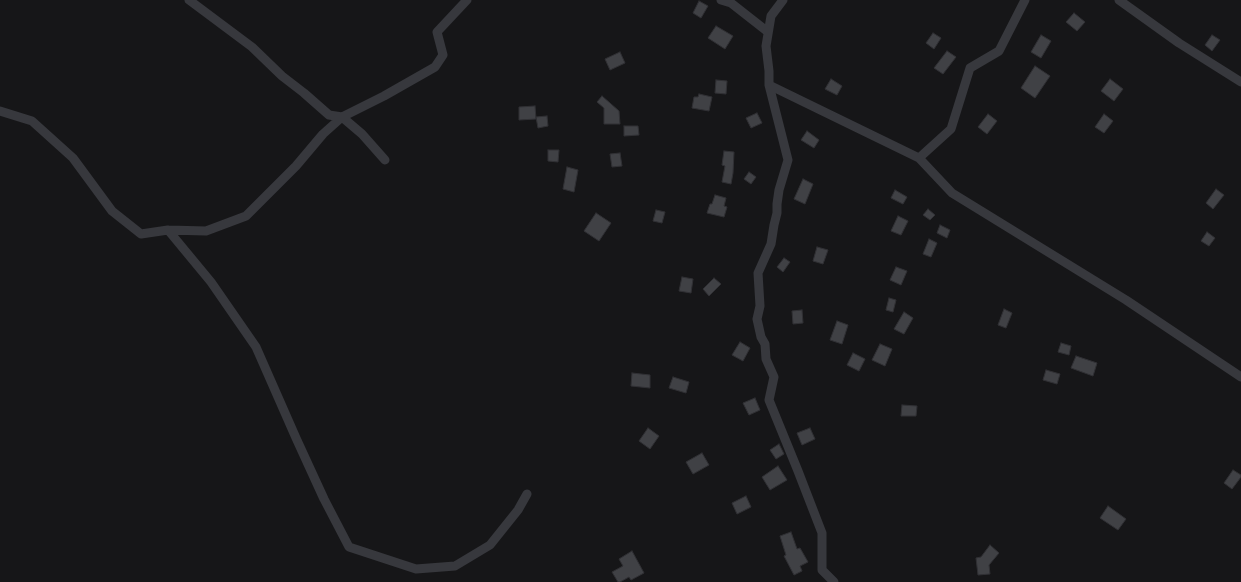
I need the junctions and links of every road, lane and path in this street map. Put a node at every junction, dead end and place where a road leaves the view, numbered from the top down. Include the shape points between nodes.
1 (189, 0) edge
2 (467, 0) edge
3 (721, 0) edge
4 (782, 0) edge
5 (1025, 0) edge
6 (1119, 0) edge
7 (768, 32) junction
8 (1241, 82) edge
9 (769, 85) junction
10 (0, 111) edge
11 (342, 116) junction
12 (919, 158) junction
13 (385, 160) dead end
14 (168, 230) junction
15 (1241, 377) edge
16 (527, 494) dead end
17 (834, 582) edge

1 - 11 street via 252,47 329,115
2 - 11 street via 437,32 443,55 435,67
3 - 7 street via 731,3
4 - 7 street via 771,16
5 - 12 street via 999,51 970,68 951,129
6 - 8 street via 1179,43
7 - 9 street via 766,46
9 - 12 street
9 - 17 street via 788,160 778,190 771,244 758,273 758,319 766,359 774,377 769,400 822,533 822,570
10 - 14 street via 32,121 73,158 112,211 141,234
11 - 13 street
11 - 14 street via 246,216 206,231
12 - 15 street via 952,193 1126,300
14 - 16 street via 211,282 256,347 324,499 349,547 416,569 455,566 490,545 518,510

